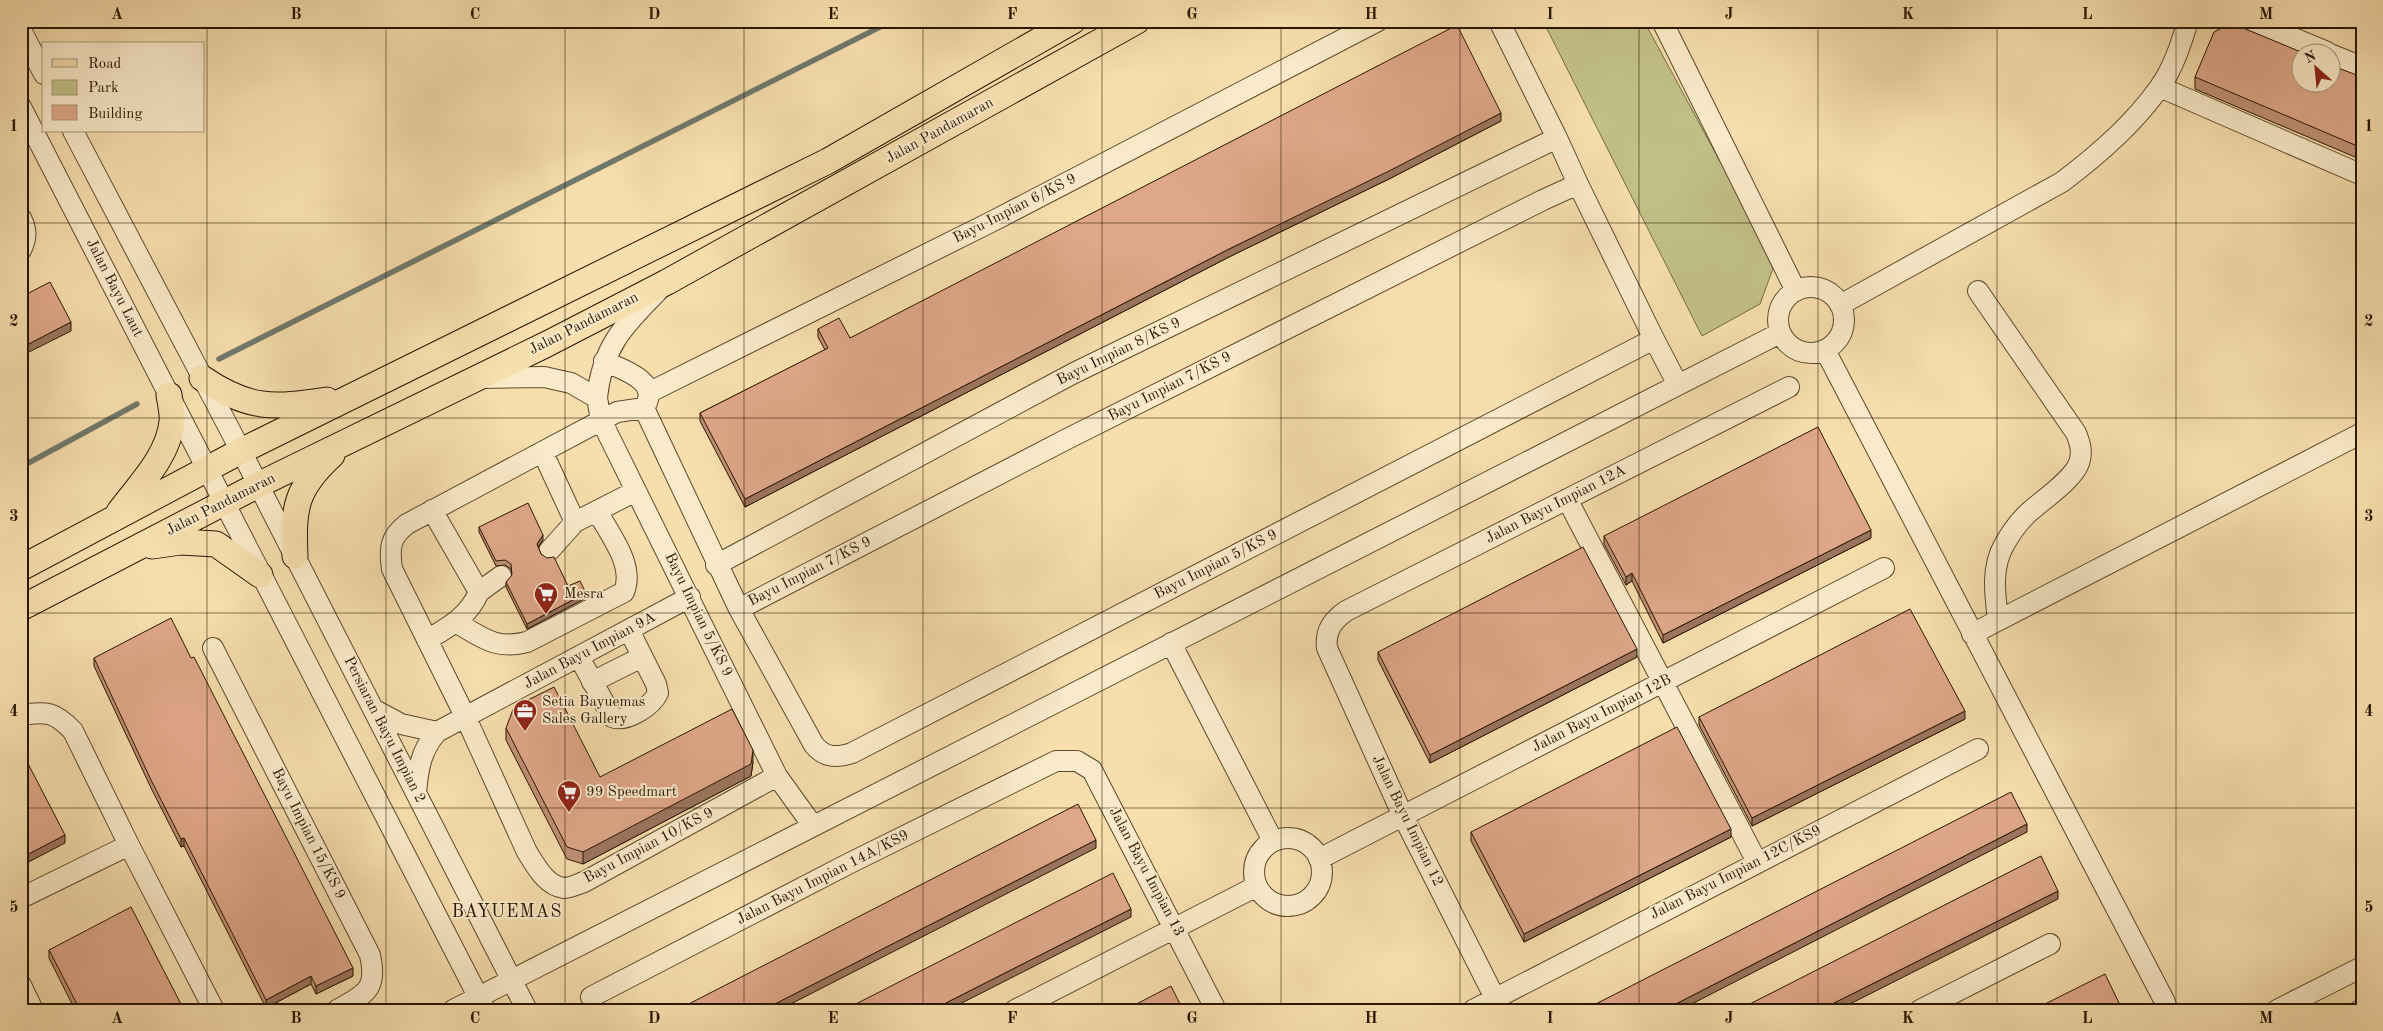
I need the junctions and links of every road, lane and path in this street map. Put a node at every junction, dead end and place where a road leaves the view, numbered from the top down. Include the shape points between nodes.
1 (1073, 21) edge
2 (1137, 21) edge
3 (1378, 21) edge
4 (1499, 21) edge
5 (1662, 21) edge
6 (2188, 21) edge
7 (2253, 21) edge
8 (21, 30) edge
9 (2303, 42) edge
10 (2340, 58) edge
11 (2362, 67) edge
12 (42, 70) edge
13 (2160, 87) junction
14 (21, 107) edge
15 (75, 132) edge
16 (1556, 138) junction
17 (2362, 175) edge
18 (1578, 184) junction
19 (21, 218) edge
20 (22, 249) edge
21 (667, 282) junction
22 (1796, 290) junction
23 (1978, 291) dead end
24 (1840, 305) junction
25 (1780, 333) junction
26 (1654, 339) junction
27 (1825, 350) junction
28 (604, 360) junction
29 (202, 378) junction
30 (475, 378) junction
31 (1678, 385) junction
32 (1789, 387) dead end
33 (168, 395) junction
34 (351, 397) junction
35 (597, 398) junction
36 (647, 400) junction
37 (601, 420) junction
38 (2362, 433) edge
39 (351, 439) junction
40 (241, 451) junction
41 (543, 453) junction
42 (206, 469) junction
43 (258, 485) junction
44 (636, 491) junction
45 (1567, 499) junction
46 (224, 503) junction
47 (432, 510) junction
48 (597, 511) junction
49 (114, 518) junction
50 (575, 522) junction
51 (138, 548) junction
52 (549, 551) dead end
53 (295, 556) junction
54 (716, 565) junction
55 (21, 568) edge
56 (1884, 568) dead end
57 (260, 575) junction
58 (501, 576) dead end
59 (479, 592) junction
60 (690, 597) junction
61 (21, 608) edge
62 (738, 609) junction
63 (1998, 620) junction
64 (457, 622) junction
65 (1329, 629) joint
66 (629, 630) junction
67 (1972, 634) junction
68 (427, 640) junction
69 (1171, 643) junction
70 (213, 648) dead end
71 (579, 657) junction
72 (642, 657) junction
73 (592, 682) junction
74 (1663, 682) junction
75 (373, 709) junction
76 (21, 716) edge
77 (466, 718) junction
78 (437, 732) junction
79 (1978, 749) dead end
80 (1056, 762) joint
81 (777, 776) junction
82 (416, 793) junction
83 (1403, 816) junction
84 (813, 826) junction
85 (1273, 841) junction
86 (129, 845) junction
87 (1319, 859) junction
88 (1757, 862) junction
89 (1257, 886) junction
90 (21, 898) edge
91 (1175, 929) junction
92 (2050, 944) dead end
93 (2362, 967) edge
94 (512, 979) junction
95 (21, 985) edge
96 (591, 997) dead end
97 (482, 1003) edge
98 (1498, 1005) edge
99 (2168, 1007) edge
100 (34, 1010) edge
101 (214, 1010) edge
102 (336, 1010) edge
103 (453, 1010) edge
104 (527, 1010) edge
105 (1015, 1010) edge
106 (1216, 1010) edge
107 (1473, 1010) edge
108 (1920, 1010) edge
109 (2277, 1010) edge

1 - 34 main road, Jalan Pandamaran via 828,161
2 - 21 main road, Jalan Pandamaran
3 - 36 street, Bayu Impian 6/KS 9
4 - 16 street
5 - 22 street
6 - 13 street via 2180,47
7 - 9 street
8 - 12 street
10 - 11 street
13 - 17 street
13 - 24 street via 2130,123 2062,182
14 - 33 street, Jalan Bayu Laut
15 - 29 street
16 - 18 street
16 - 54 street, Bayu Impian 8/KS 9 via 1074,373
18 - 26 street
18 - 62 street, Bayu Impian 7/KS 9 via 1068,439
19 - 20 street via 26,230
21 - 28 street via 624,327
21 - 30 main road, Jalan Pandamaran
22 - 24 street via 1806,287 1821,289 1834,296
22 - 25 street via 1782,304 1778,323
23 - 63 street via 2076,433 2081,453 2079,464 2072,473 2026,515 2003,546 1994,586
24 - 27 street via 1844,315 1840,336
25 - 27 street via 1794,349 1815,353
25 - 31 street
26 - 31 street
26 - 62 street, Bayu Impian 5/KS 9 via 852,753 827,756 814,745
27 - 67 street
28 - 35 street
28 - 36 street via 645,383
29 - 34 main road via 226,394 282,407
29 - 40 street
30 - 35 street via 544,377 571,383
30 - 39 main road, Jalan Pandamaran
31 - 69 street
32 - 45 street, Jalan Bayu Impian 12A
33 - 42 street, Jalan Bayu Laut
33 - 49 main road via 172,420 167,442 157,462
34 - 40 main road, Jalan Pandamaran
35 - 37 street, Bayu Impian 5/KS 9
36 - 37 street, Bayu Impian 6/KS 9
36 - 54 street
37 - 41 street, Bayu Impian 6/KS 9
37 - 44 street, Bayu Impian 5/KS 9
38 - 63 street
39 - 43 main road, Jalan Pandamaran
39 - 53 main road via 315,471 298,498 294,523
40 - 42 main road, Jalan Pandamaran
40 - 43 street, Persiaran Bayu Impian 2
41 - 47 street, Bayu Impian 6/KS 9
41 - 50 street
42 - 46 street
42 - 49 main road, Jalan Pandamaran
43 - 46 main road, Jalan Pandamaran
43 - 53 street, Persiaran Bayu Impian 2
44 - 48 street
44 - 60 street, Bayu Impian 5/KS 9
45 - 65 street, Jalan Bayu Impian 12A via 1346,612 1334,620
45 - 74 street
46 - 51 main road, Jalan Pandamaran
46 - 57 street
47 - 59 street
47 - 68 street, Bayu Impian 10/KS 9 via 396,533 390,545 392,569
48 - 50 street
48 - 64 street via 627,570 628,582 624,592 527,642 512,646 494,643
49 - 55 main road, Jalan Pandamaran
50 - 52 street
51 - 57 main road via 181,542 216,544
51 - 61 main road, Jalan Pandamaran
53 - 75 street, Persiaran Bayu Impian 2
54 - 62 street
56 - 74 street, Jalan Bayu Impian 12B
57 - 97 street
58 - 59 street
59 - 64 street via 473,606
60 - 66 street, Jalan Bayu Impian 9A
60 - 81 street, Bayu Impian 5/KS 9
63 - 67 street
64 - 68 street
65 - 83 street, Jalan Bayu Impian 12 via 1327,648
66 - 71 street, Jalan Bayu Impian 9A
66 - 72 street
67 - 99 street
68 - 77 street, Bayu Impian 10/KS 9
69 - 84 street
69 - 85 street
70 - 102 street, Bayu Impian 15/KS 9 via 370,955 374,973 370,988
71 - 73 street
71 - 77 street, Jalan Bayu Impian 9A
72 - 73 street
72 - 73 street via 658,693 650,705 624,718 617,719 608,713
74 - 83 street, Jalan Bayu Impian 12B
74 - 88 street
75 - 78 street via 402,724
75 - 82 street, Persiaran Bayu Impian 2
76 - 86 street via 50,713 73,731
77 - 78 street, Jalan Bayu Impian 9A
77 - 81 street, Bayu Impian 10/KS 9 via 527,852 551,883 565,888 584,882
78 - 82 street via 422,755
79 - 88 street, Jalan Bayu Impian 12C/KS9
80 - 91 street, Jalan Bayu Impian 13 via 1077,761 1092,770
80 - 96 street, Jalan Bayu Impian 14A/KS9
81 - 84 street, Bayu Impian 5/KS 9
82 - 94 street, Persiaran Bayu Impian 2
83 - 87 street, Jalan Bayu Impian 12B
83 - 98 street, Jalan Bayu Impian 12
84 - 94 street
85 - 87 street via 1300,840 1310,846
85 - 89 street via 1261,850 1255,864
86 - 90 street
86 - 101 street
87 - 89 street via 1318,885 1301,902 1275,903
88 - 98 street, Jalan Bayu Impian 12C/KS9
89 - 91 street
91 - 105 street
91 - 106 street, Jalan Bayu Impian 13
92 - 108 street
93 - 109 street
94 - 97 street
94 - 104 street, Persiaran Bayu Impian 2
95 - 100 street
97 - 103 street
98 - 107 street, Jalan Bayu Impian 12C/KS9

